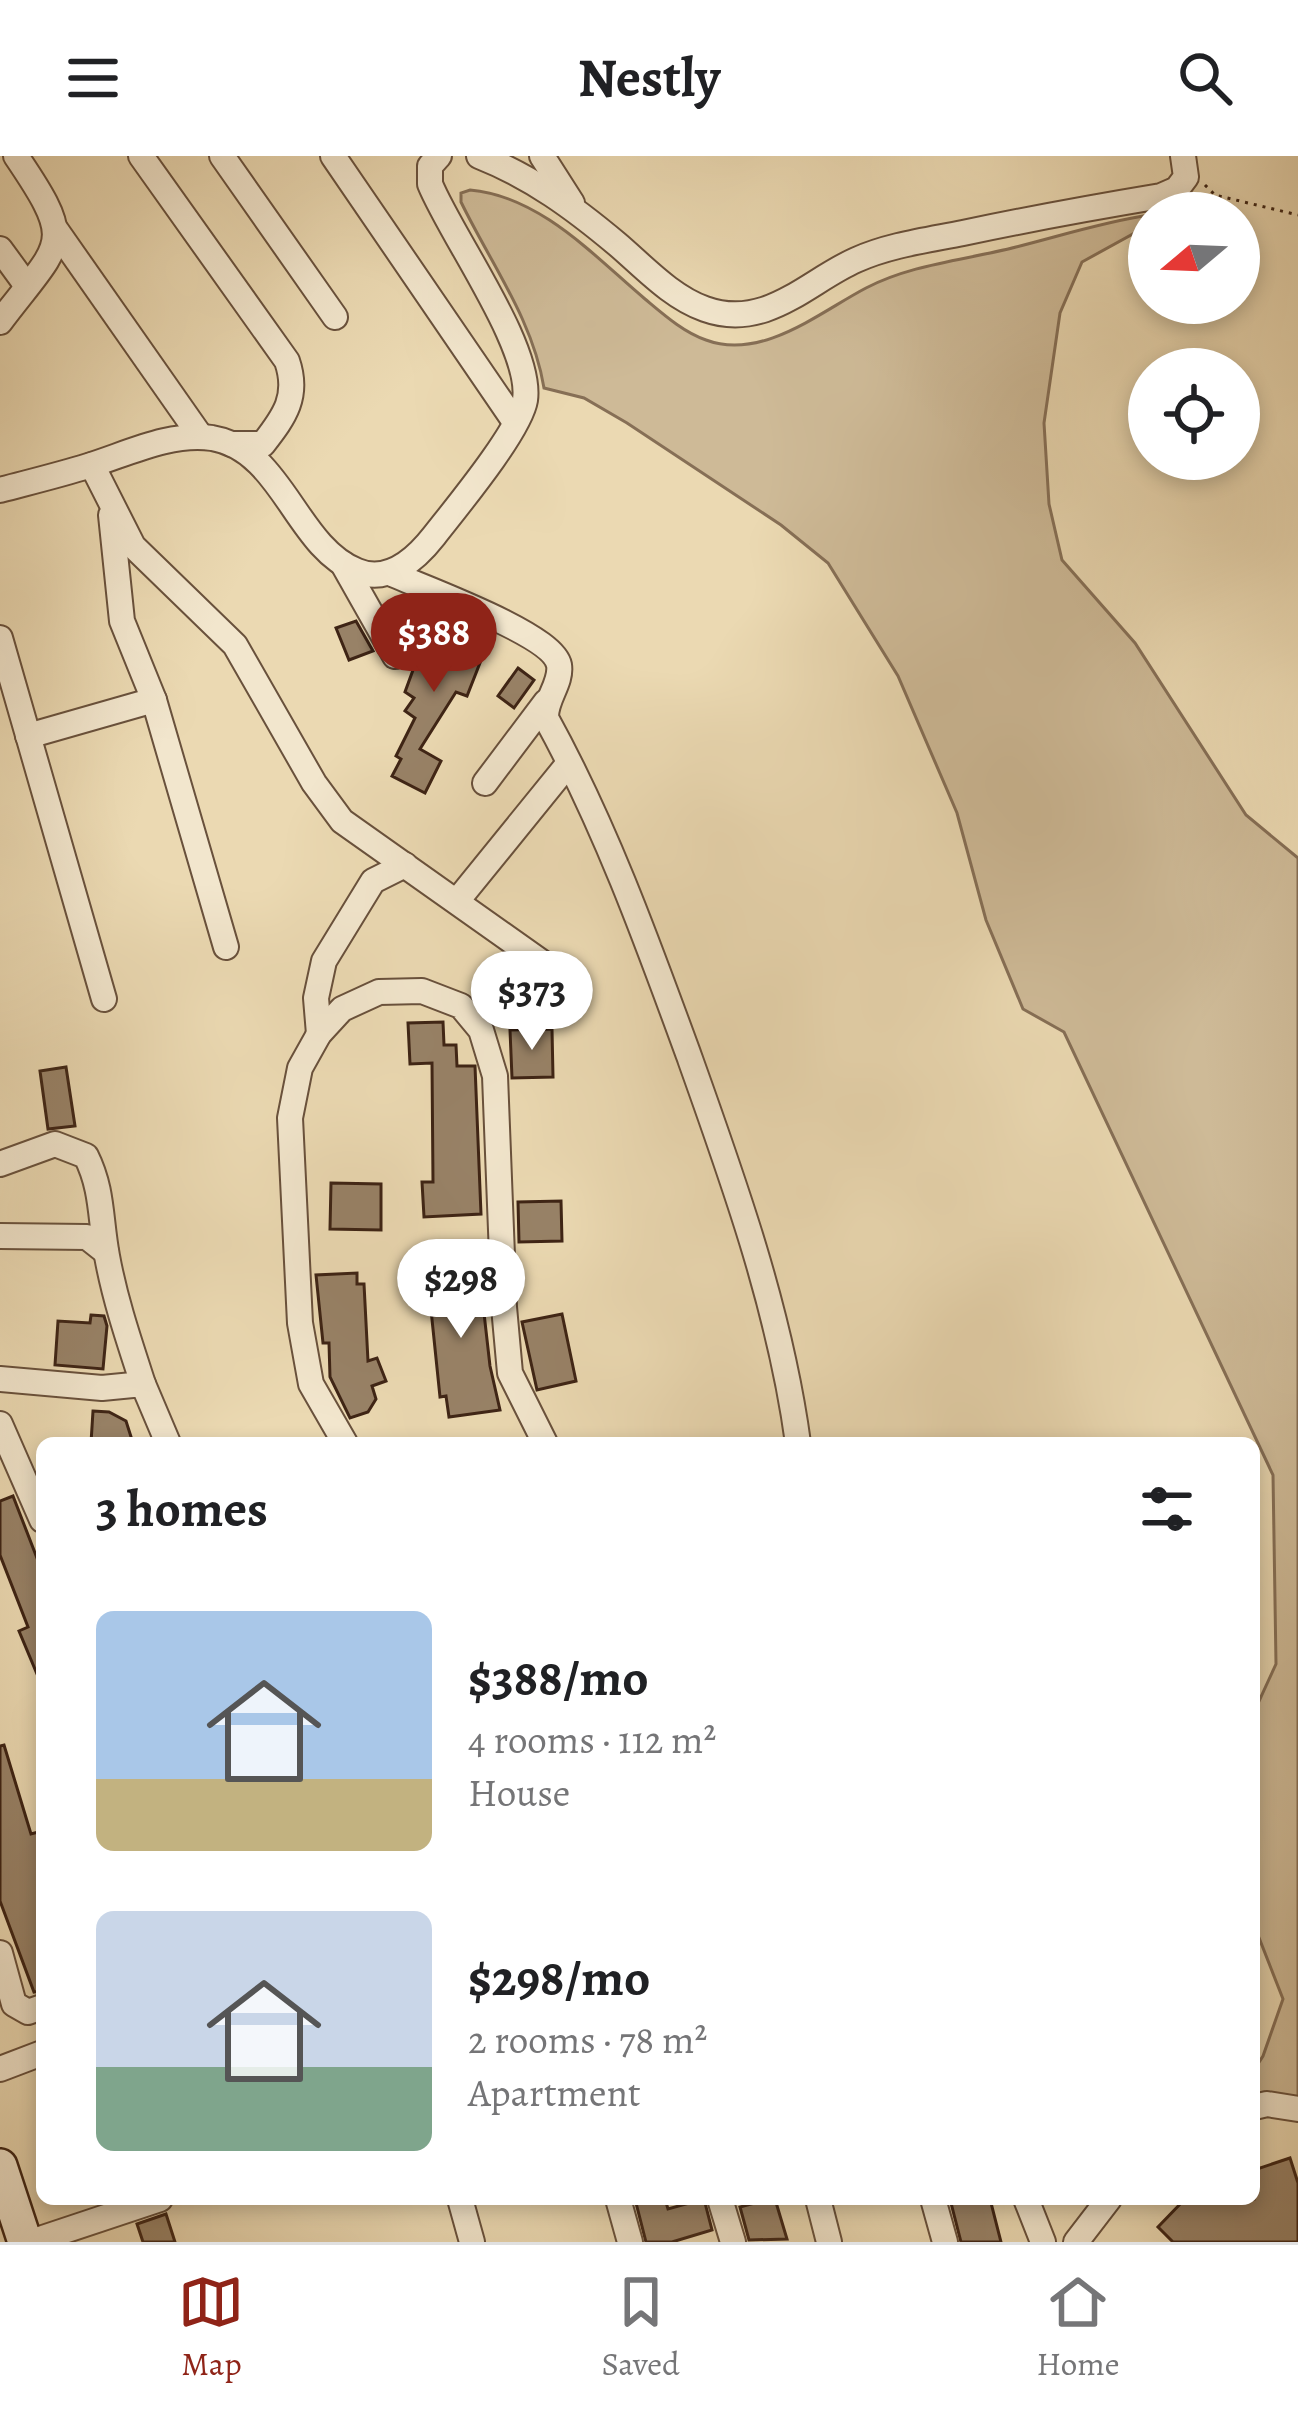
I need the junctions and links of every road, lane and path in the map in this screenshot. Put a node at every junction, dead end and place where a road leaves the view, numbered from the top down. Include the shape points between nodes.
1 (16, 156) edge
2 (141, 156) edge
3 (222, 156) edge
4 (333, 156) edge
5 (440, 156) edge
6 (479, 156) edge
7 (542, 156) edge
8 (1184, 158) edge
9 (576, 210) junction
10 (1298, 214) edge
11 (56, 230) junction
12 (0, 249) edge
13 (27, 286) junction
14 (335, 317) dead end
15 (0, 322) edge
16 (515, 422) junction
17 (201, 437) junction
18 (232, 444) junction
19 (92, 465) junction
20 (0, 490) edge
21 (110, 506) junction
22 (343, 564) junction
23 (390, 573) junction
24 (0, 638) edge
25 (394, 656) dead end
26 (154, 700) junction
27 (545, 702) junction
28 (28, 736) junction
29 (569, 764) junction
30 (485, 783) dead end
31 (405, 865) junction
32 (457, 901) junction
33 (226, 947) dead end
34 (561, 976) dead end
35 (104, 998) dead end
36 (320, 1034) junction
37 (0, 1164) edge
38 (0, 1236) edge
39 (106, 1252) junction
40 (0, 1378) edge
41 (143, 1384) junction
42 (0, 1424) edge
43 (165, 1437) edge
44 (341, 1437) edge
45 (542, 1437) edge
46 (797, 1437) edge
47 (36, 1506) edge
48 (0, 1953) edge
49 (36, 2009) edge
50 (36, 2055) edge
51 (0, 2068) edge
52 (1260, 2106) edge
53 (1298, 2109) edge
54 (0, 2166) edge
55 (142, 2205) edge
56 (462, 2205) edge
57 (620, 2205) edge
58 (723, 2205) edge
59 (820, 2205) edge
60 (935, 2205) edge
61 (1028, 2205) edge
62 (1104, 2205) edge
63 (28, 2242) edge
64 (472, 2242) edge
65 (630, 2242) edge
66 (733, 2242) edge
67 (829, 2242) edge
68 (945, 2242) edge
69 (1043, 2242) edge
70 (1076, 2242) edge

1 - 11 street
2 - 18 street via 287,361 294,394 263,444
3 - 14 street
4 - 16 street
5 - 16 street via 430,166 430,184 521,367 525,400
6 - 9 street
7 - 9 street
8 - 9 street via 1182,184 1161,196 917,242 738,313 685,299
8 - 10 path via 1215,195
11 - 13 street via 54,250
11 - 17 street
12 - 13 street
13 - 15 street
16 - 23 street via 424,548
17 - 18 street
17 - 19 street
18 - 22 street
19 - 20 street
19 - 21 street
21 - 26 street via 122,621
21 - 31 street via 133,546 235,644 342,821
22 - 23 street
22 - 25 street
23 - 27 street via 505,622 553,652 558,678
24 - 28 street
26 - 28 street
26 - 33 street
27 - 29 street
27 - 30 street
28 - 35 street
29 - 32 street
29 - 46 street via 661,979 717,1136 772,1312
31 - 32 street
31 - 36 street via 373,881 324,961
32 - 34 street
36 - 44 street via 300,1068 290,1118 300,1324 310,1384
36 - 45 street via 342,1010 379,992 422,991 461,1006 482,1030 495,1076 510,1373
37 - 39 street via 56,1144 86,1156 98,1181
38 - 39 street via 87,1237
39 - 41 street
40 - 41 street
41 - 43 street
42 - 47 street
48 - 49 street via 14,2004
50 - 51 street
52 - 53 street
54 - 63 main road
55 - 63 street
56 - 64 street
57 - 65 street
58 - 66 street
59 - 67 street
60 - 68 street
61 - 69 street
62 - 70 street

